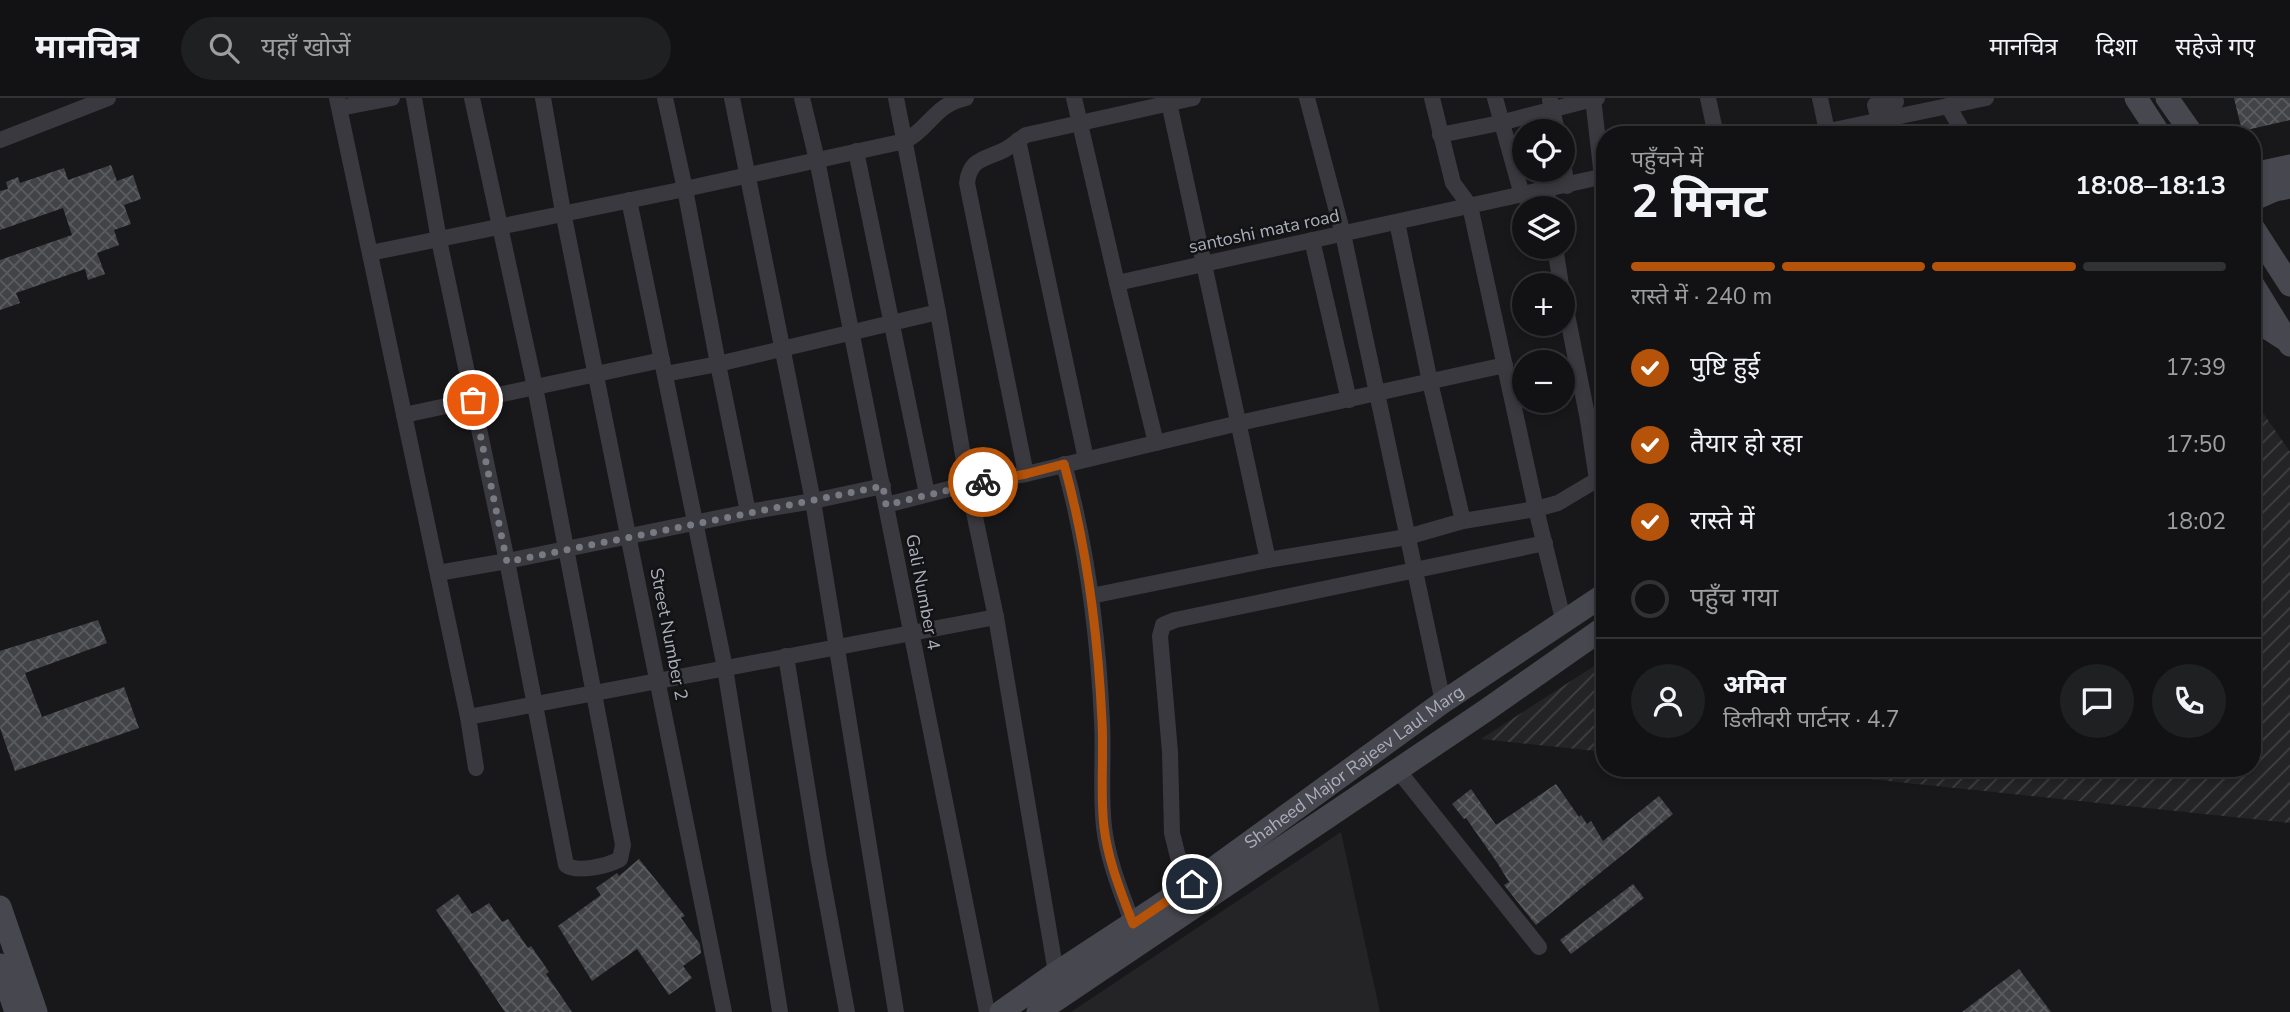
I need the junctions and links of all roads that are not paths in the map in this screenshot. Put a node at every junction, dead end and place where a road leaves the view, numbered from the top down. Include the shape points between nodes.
1 (108, 98) edge
2 (392, 98) edge
3 (414, 98) edge
4 (472, 98) edge
5 (543, 98) edge
6 (665, 98) edge
7 (732, 98) edge
8 (802, 98) edge
9 (897, 98) edge
10 (967, 98) edge
11 (1074, 98) edge
12 (1193, 98) edge
13 (1307, 98) edge
14 (1432, 98) edge
15 (1495, 98) edge
16 (1594, 98) edge
17 (1707, 98) edge
18 (1820, 98) edge
19 (1895, 98) edge
20 (1986, 98) edge
21 (2136, 98) edge
22 (2167, 98) edge
23 (1168, 101) edge
24 (338, 103) edge
25 (1551, 103) edge
26 (1948, 106) junction
27 (1879, 120) junction
28 (1500, 123) junction
29 (1079, 124) junction
30 (1597, 126) edge
31 (1714, 126) edge
32 (1826, 126) edge
33 (1851, 126) edge
34 (1960, 126) edge
35 (2154, 126) edge
36 (2189, 126) edge
37 (1440, 135) junction
38 (0, 140) edge
39 (1018, 140) junction
40 (905, 141) junction
41 (856, 151) junction
42 (817, 160) junction
43 (2261, 163) edge
44 (2283, 167) edge
45 (2261, 173) edge
46 (748, 175) junction
47 (1596, 179) edge
48 (1566, 182) edge
49 (1567, 186) junction
50 (2290, 187) edge
51 (685, 189) junction
52 (1546, 190) junction
53 (1522, 195) junction
54 (1547, 196) edge
55 (2261, 196) edge
56 (629, 200) junction
57 (1470, 206) junction
58 (563, 212) junction
59 (1397, 222) junction
60 (501, 226) junction
61 (1343, 234) junction
62 (439, 240) junction
63 (1312, 240) junction
64 (2261, 240) edge
65 (2290, 247) edge
66 (370, 253) junction
67 (1205, 263) junction
68 (1117, 283) junction
69 (2289, 284) edge
70 (2261, 298) edge
71 (939, 312) junction
72 (891, 322) junction
73 (2261, 324) edge
74 (852, 331) junction
75 (1571, 336) edge
76 (2289, 344) edge
77 (783, 347) junction
78 (718, 364) junction
79 (1505, 365) junction
80 (663, 367) junction
81 (596, 374) junction
82 (1430, 382) junction
83 (535, 387) junction
84 (1378, 393) junction
85 (473, 400) junction
86 (1349, 400) junction
87 (404, 415) junction
88 (1596, 416) edge
89 (1588, 420) junction
90 (1239, 424) junction
91 (1156, 443) junction
92 (1596, 455) edge
93 (1086, 459) junction
94 (1064, 464) junction
95 (1026, 474) junction
96 (1596, 480) edge
97 (968, 484) junction
98 (883, 486) junction
99 (927, 494) junction
100 (813, 501) junction
101 (886, 505) junction
102 (1536, 509) junction
103 (748, 512) junction
104 (1463, 521) junction
105 (694, 523) junction
106 (630, 536) junction
107 (1407, 537) junction
108 (1545, 544) junction
109 (565, 549) junction
110 (1268, 560) junction
111 (507, 562) junction
112 (1414, 572) junction
113 (438, 573) junction
114 (1091, 596) junction
115 (1596, 600) edge
116 (996, 617) junction
117 (1564, 623) junction
118 (912, 633) junction
119 (1596, 633) edge
120 (838, 646) junction
121 (786, 656) junction
122 (725, 668) junction
123 (658, 680) junction
124 (594, 692) junction
125 (1443, 702) junction
126 (533, 705) junction
127 (468, 717) junction
128 (476, 768) dead end
129 (1397, 769) junction
130 (1192, 884) junction
131 (0, 909) edge
132 (1133, 924) junction
133 (1539, 947) dead end
134 (0, 965) edge
135 (1056, 973) junction
136 (16, 1012) edge
137 (36, 1012) edge
138 (724, 1012) edge
139 (780, 1012) edge
140 (847, 1012) edge
141 (896, 1012) edge
142 (988, 1012) edge
143 (1000, 1012) edge
144 (1038, 1012) edge

1 - 38 street
2 - 24 street
3 - 62 street
4 - 60 street
5 - 58 street, Street Number 2
6 - 51 street
7 - 46 street
8 - 42 street, Gali Number 4
9 - 40 street
10 - 40 street via 937,110
11 - 29 street
12 - 23 street
13 - 61 street
14 - 37 street
15 - 28 street
16 - 25 street
16 - 30 street
17 - 31 street
18 - 32 street
19 - 27 street via 1896,102 1875,105
20 - 26 street
21 - 35 street
22 - 36 street
23 - 29 street
23 - 67 street
24 - 66 street
25 - 28 street
26 - 27 street
26 - 34 street
27 - 33 street
28 - 37 street
28 - 53 street
29 - 39 street
29 - 68 street
37 - 57 street via 1452,183
39 - 93 street
39 - 95 street via 974,164 967,183
40 - 41 street
40 - 71 street
41 - 42 street
41 - 72 street
42 - 46 street
42 - 74 street, Gali Number 4
43 - 44 street
44 - 45 street
46 - 51 street
46 - 77 street
47 - 49 street, santoshi mata road
48 - 49 street
49 - 52 street, santoshi mata road
50 - 55 street
51 - 56 street
51 - 78 street
52 - 53 street, santoshi mata road
52 - 54 street
53 - 57 street, santoshi mata road
56 - 58 street
56 - 80 street
57 - 59 street, santoshi mata road
57 - 79 street
58 - 60 street
58 - 81 street, Street Number 2
59 - 61 street, santoshi mata road
59 - 82 street
60 - 62 street
60 - 83 street
61 - 63 street, santoshi mata road
61 - 84 street
62 - 66 street
62 - 85 street
63 - 67 street, santoshi mata road
63 - 86 street
64 - 69 street
65 - 69 street via 2286,265
66 - 87 street
67 - 68 street, santoshi mata road
67 - 90 street
68 - 91 street
70 - 76 street
71 - 72 street
71 - 97 street
72 - 74 street
72 - 99 street
73 - 76 street
74 - 77 street
74 - 98 street, Gali Number 4
75 - 89 street
77 - 78 street
77 - 100 street
78 - 80 street
78 - 103 street
79 - 82 street
79 - 102 street
80 - 81 street
80 - 105 street
81 - 83 street
81 - 106 street, Street Number 2
82 - 84 street
82 - 104 street
83 - 85 street
83 - 109 street
84 - 86 street
84 - 107 street
85 - 87 street
85 - 111 street
86 - 90 street
87 - 113 street
88 - 89 street
89 - 92 street
90 - 91 street
90 - 110 street
91 - 93 street
93 - 94 street
94 - 95 street
94 - 114 street
95 - 97 street
96 - 102 street via 1558,503
97 - 99 street
97 - 116 street
98 - 100 street
98 - 101 street, Gali Number 4
99 - 101 street
100 - 103 street
100 - 120 street
101 - 118 street, Gali Number 4
102 - 104 street
102 - 108 street
103 - 105 street
104 - 107 street
105 - 106 street
105 - 122 street
106 - 109 street
106 - 123 street, Street Number 2
107 - 110 street
107 - 112 street
108 - 112 street
108 - 117 street
109 - 111 street
109 - 124 street
110 - 114 street
111 - 113 street
111 - 126 street
112 - 125 street
112 - 130 street via 1163,625 1172,834
113 - 127 street
114 - 132 street via 1102,723 1104,829 1114,875
115 - 117 street, Shaheed Major Rajeev Laul Marg
116 - 118 street
116 - 135 street
117 - 125 street, Shaheed Major Rajeev Laul Marg
118 - 120 street
118 - 142 street, Gali Number 4
119 - 129 street, Shaheed Major Rajeev Laul Marg
120 - 121 street
120 - 141 street
121 - 122 street
121 - 140 street
122 - 123 street
122 - 139 street
123 - 124 street
123 - 138 street, Street Number 2
124 - 126 street
124 - 126 street via 623,845 620,859 614,862 574,869 566,865
125 - 130 street, Shaheed Major Rajeev Laul Marg
126 - 127 street
127 - 128 street
129 - 133 street
129 - 144 street, Shaheed Major Rajeev Laul Marg
130 - 132 street, Shaheed Major Rajeev Laul Marg
131 - 137 street
132 - 135 street, Shaheed Major Rajeev Laul Marg
134 - 136 street
135 - 143 street, Shaheed Major Rajeev Laul Marg

